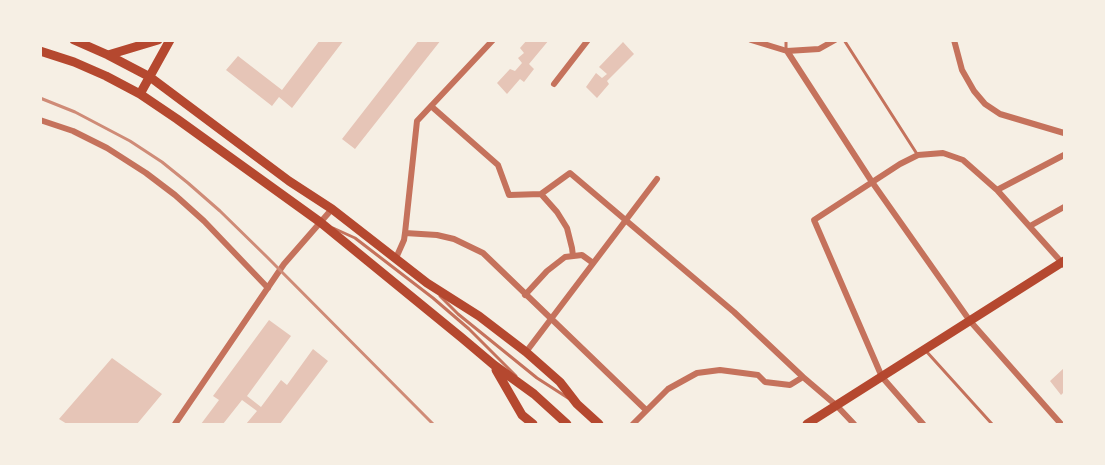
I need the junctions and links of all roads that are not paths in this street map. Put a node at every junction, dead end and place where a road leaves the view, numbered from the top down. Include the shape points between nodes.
1 (74, 40) edge
2 (158, 40) edge
3 (170, 40) edge
4 (493, 40) edge
5 (588, 40) edge
6 (751, 40) edge
7 (786, 40) edge
8 (835, 40) edge
9 (844, 40) edge
10 (954, 40) edge
11 (40, 51) edge
12 (786, 51) junction
13 (108, 55) junction
14 (150, 77) junction
15 (554, 84) dead end
16 (140, 94) junction
17 (431, 106) junction
18 (40, 120) edge
19 (1065, 133) edge
20 (918, 155) junction
21 (1065, 155) edge
22 (657, 179) dead end
23 (872, 182) junction
24 (997, 190) junction
25 (541, 194) junction
26 (1065, 207) edge
27 (332, 209) junction
28 (626, 219) junction
29 (320, 222) junction
30 (1030, 225) junction
31 (405, 233) junction
32 (573, 256) junction
33 (396, 258) junction
34 (593, 263) junction
35 (1064, 263) edge
36 (427, 283) junction
37 (268, 288) junction
38 (525, 295) junction
39 (550, 319) junction
40 (970, 321) junction
41 (924, 350) junction
42 (526, 352) junction
43 (494, 365) junction
44 (803, 377) junction
45 (882, 377) junction
46 (534, 394) junction
47 (577, 404) junction
48 (837, 406) junction
49 (646, 410) junction
50 (175, 424) edge
51 (533, 424) edge
52 (567, 424) edge
53 (599, 424) edge
54 (633, 424) edge
55 (807, 424) edge
56 (854, 424) edge
57 (923, 424) edge
58 (992, 424) edge
59 (1061, 424) edge

1 - 13 main road
2 - 13 main road
3 - 14 main road
4 - 17 street
5 - 15 street
6 - 12 street
7 - 12 lane
8 - 12 street via 819,48
9 - 20 lane
10 - 19 street via 962,70 985,104 1000,114
11 - 16 main road
12 - 23 street
13 - 14 main road
14 - 16 main road
14 - 27 main road
16 - 29 main road
17 - 25 street via 498,165 510,195
17 - 31 street via 417,121
18 - 37 street via 81,135 146,173 204,221
20 - 23 street
20 - 24 street via 943,153 963,160
21 - 24 street
22 - 28 street
23 - 40 street
23 - 45 street via 814,220
24 - 30 street
25 - 28 street via 570,173
25 - 32 street via 567,228
26 - 30 street
27 - 29 street
27 - 33 main road
28 - 34 street
28 - 44 street
29 - 37 street
29 - 43 main road
29 - 46 lane via 355,238 433,298
30 - 35 street
31 - 33 street
31 - 38 street via 454,239 483,253
32 - 34 street via 582,255
32 - 38 street via 556,264
33 - 36 main road
34 - 39 street
35 - 40 main road
36 - 42 main road
36 - 47 lane via 458,314 537,378
37 - 50 street
38 - 39 street
39 - 42 street
39 - 49 street
40 - 41 main road
40 - 59 street
41 - 45 main road
41 - 58 lane
42 - 47 main road via 560,382
43 - 46 main road
43 - 51 main road via 522,415
44 - 48 street
44 - 49 street via 790,385 765,382 758,375 720,370 697,373 668,389
45 - 48 main road
45 - 57 street
46 - 52 main road
47 - 53 main road
48 - 55 main road
48 - 56 street
49 - 54 street

